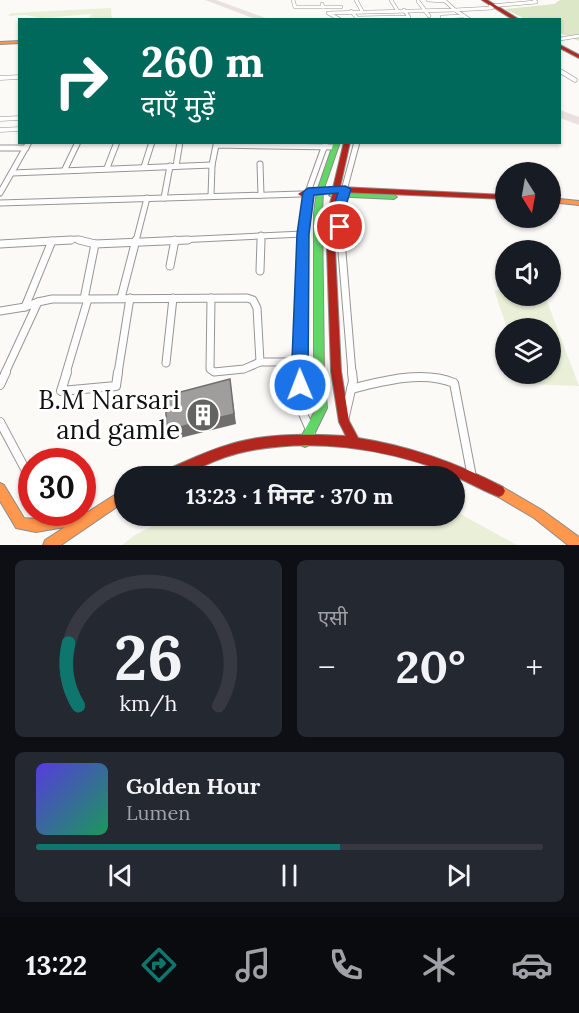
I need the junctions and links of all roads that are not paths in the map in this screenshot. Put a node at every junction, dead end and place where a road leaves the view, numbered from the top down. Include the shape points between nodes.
1 (293, 0) edge
2 (356, 0) edge
3 (391, 0) edge
4 (428, 0) edge
5 (479, 0) edge
6 (534, 0) edge
7 (418, 2) dead end
8 (369, 3) dead end
9 (490, 5) edge
10 (397, 10) junction
11 (404, 10) junction
12 (425, 10) junction
13 (455, 10) junction
14 (317, 11) dead end
15 (342, 11) junction
16 (351, 11) junction
17 (362, 11) junction
18 (373, 11) junction
19 (328, 13) junction
20 (429, 16) dead end
21 (465, 16) junction
22 (337, 18) edge
23 (355, 18) edge
24 (410, 18) edge
25 (441, 18) edge
26 (468, 18) edge
27 (510, 18) edge
28 (514, 18) edge
29 (579, 36) edge
30 (18, 41) edge
31 (0, 42) edge
32 (561, 42) edge
33 (561, 43) edge
34 (579, 55) edge
35 (561, 72) edge
36 (18, 77) edge
37 (0, 78) edge
38 (578, 81) edge
39 (0, 118) edge
40 (18, 118) edge
41 (18, 129) edge
42 (0, 130) edge
43 (77, 144) edge
44 (116, 144) edge
45 (151, 144) edge
46 (179, 144) edge
47 (216, 144) edge
48 (347, 144) edge
49 (356, 144) edge
50 (28, 145) edge
51 (325, 145) edge
52 (336, 145) edge
53 (0, 148) edge
54 (260, 164) dead end
55 (212, 165) junction
56 (173, 166) junction
57 (144, 167) junction
58 (107, 168) junction
59 (65, 169) junction
60 (12, 173) junction
61 (339, 192) junction
62 (0, 193) edge
63 (320, 193) junction
64 (306, 194) junction
65 (261, 195) junction
66 (211, 196) junction
67 (495, 197) edge
68 (147, 198) junction
69 (164, 198) junction
70 (495, 201) edge
71 (0, 203) edge
72 (561, 203) edge
73 (579, 205) edge
74 (303, 234) junction
75 (261, 235) junction
76 (175, 239) junction
77 (136, 241) junction
78 (52, 242) junction
79 (0, 244) edge
80 (95, 244) junction
81 (170, 266) dead end
82 (260, 272) dead end
83 (121, 298) junction
84 (130, 298) junction
85 (173, 298) junction
86 (211, 298) junction
87 (86, 299) junction
88 (38, 302) junction
89 (25, 308) junction
90 (0, 310) edge
91 (260, 362) junction
92 (299, 362) junction
93 (166, 363) dead end
94 (0, 385) edge
95 (351, 389) junction
96 (0, 422) edge
97 (344, 422) junction
98 (311, 433) junction
99 (305, 441) junction
100 (355, 443) junction
101 (18, 456) edge
102 (190, 466) edge
103 (472, 478) junction
104 (0, 489) edge
105 (114, 502) edge
106 (96, 513) edge
107 (18, 520) edge
108 (78, 526) edge
109 (50, 545) edge
110 (579, 545) edge

1 - 15 street via 295,7 339,5
2 - 17 street
3 - 10 street
4 - 13 street via 445,1
5 - 9 street
6 - 9 street
7 - 12 street
8 - 18 street
9 - 13 street
9 - 27 street
9 - 28 street
10 - 11 street
10 - 18 street
11 - 12 street
11 - 24 street
12 - 13 street
12 - 20 street
13 - 21 street
14 - 19 street
15 - 16 street
15 - 19 street
16 - 17 street
16 - 23 street
17 - 18 street
19 - 22 street
21 - 25 street
21 - 26 street
29 - 32 street
30 - 31 street
33 - 34 street
35 - 38 street
36 - 37 street
39 - 40 street
41 - 42 street
43 - 59 street
44 - 58 street
45 - 57 street
46 - 56 street
47 - 51 street
47 - 55 street
48 - 61 street
49 - 61 street
50 - 53 street
50 - 60 street
51 - 52 street
51 - 64 street
52 - 63 street
54 - 65 street
55 - 56 street
55 - 66 street
56 - 57 street
56 - 69 street
57 - 58 street
58 - 59 street
59 - 60 street
60 - 62 street
61 - 63 street
61 - 67 street
61 - 70 street
61 - 95 street
61 - 97 street via 331,215 336,371
63 - 64 street
63 - 98 street via 322,408
64 - 65 street
64 - 74 street
65 - 66 street
66 - 69 street
68 - 69 street
68 - 71 street
68 - 77 street
72 - 73 street
74 - 75 street
74 - 92 street
75 - 76 street
75 - 82 street
76 - 77 street
76 - 81 street
77 - 80 street
77 - 83 street
78 - 79 street
78 - 80 street via 78,239
78 - 89 street
80 - 87 street
83 - 84 street
83 - 87 street
84 - 85 street
84 - 87 street via 116,386 61,391
85 - 86 street
85 - 93 street
86 - 91 street via 253,300
86 - 91 street via 210,369 244,369
87 - 88 street
88 - 89 street
88 - 94 street
89 - 90 street
91 - 92 street
92 - 98 street via 301,409
95 - 97 street
95 - 103 street via 378,381 442,378 454,383
96 - 101 street
97 - 100 street
98 - 99 street
99 - 100 street
99 - 102 street via 260,443
100 - 103 street via 387,448
103 - 110 street via 523,504
104 - 107 street
105 - 106 street
108 - 109 street

